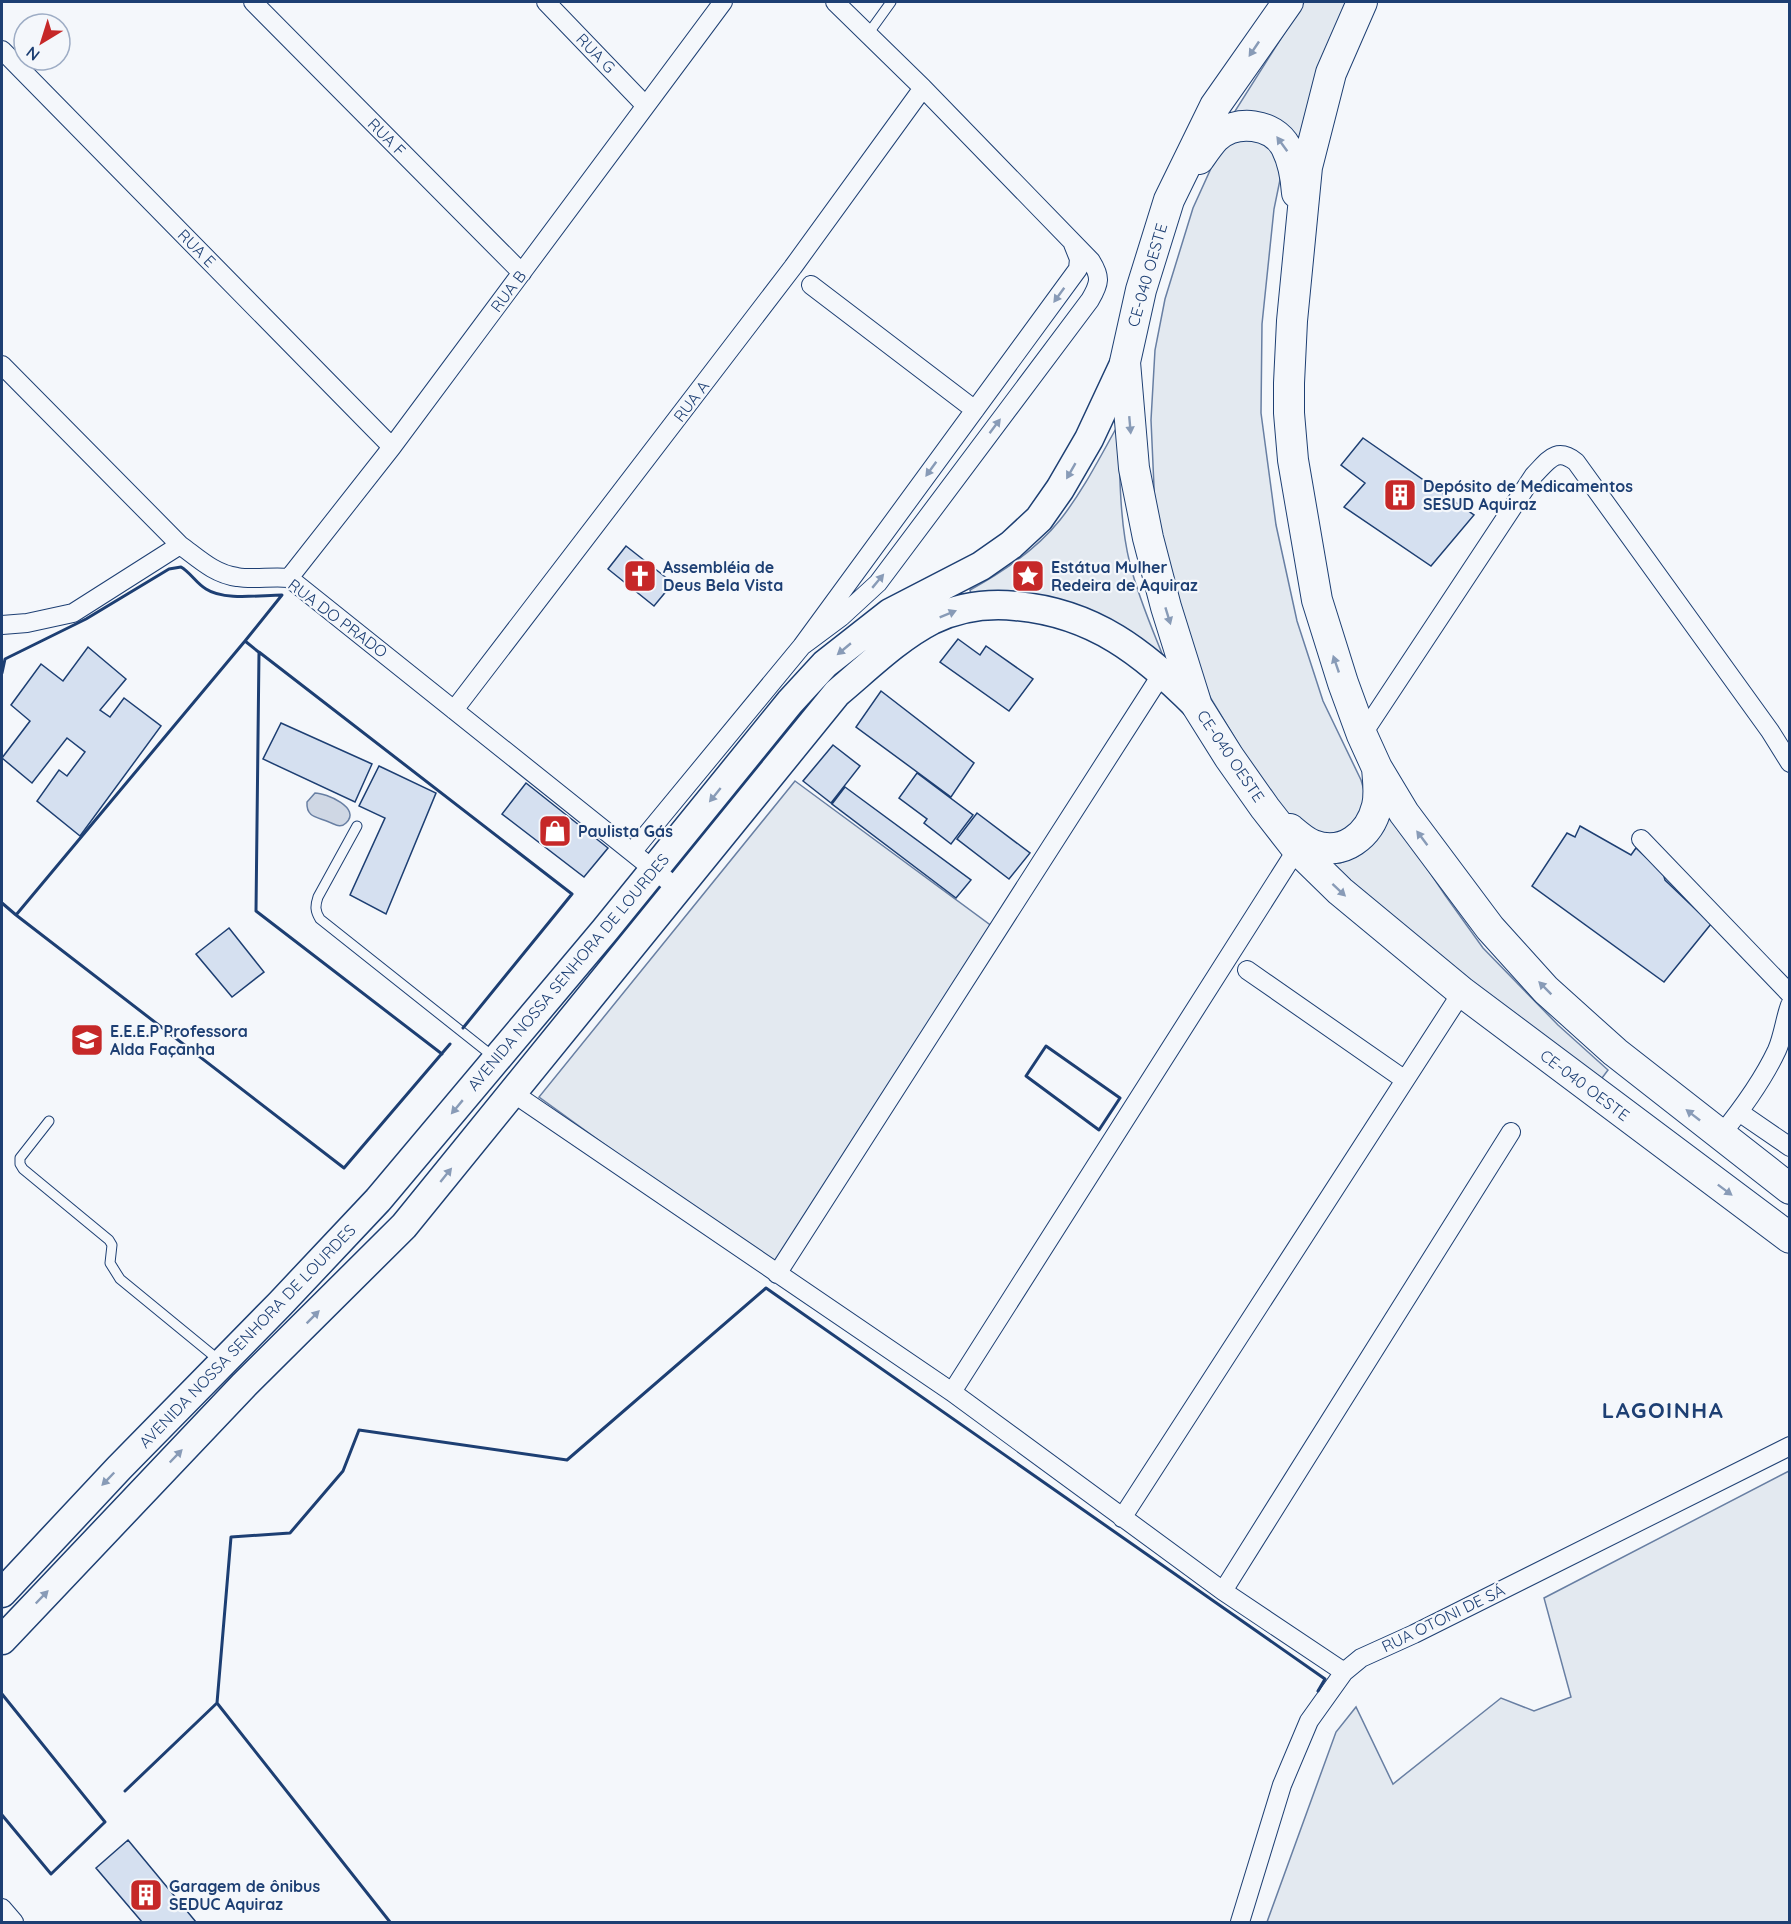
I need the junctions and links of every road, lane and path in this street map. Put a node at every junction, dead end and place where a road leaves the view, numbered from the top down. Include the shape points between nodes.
1 (253, 2) edge
2 (546, 2) edge
3 (723, 2) edge
4 (835, 2) edge
5 (891, 2) edge
6 (1288, 2) edge
7 (1362, 2) edge
8 (868, 34) junction
9 (2, 50) edge
10 (923, 88) junction
11 (645, 105) junction
12 (1169, 200) junction
13 (1300, 241) junction
14 (1073, 244) junction
15 (522, 273) junction
16 (811, 285) dead end
17 (1125, 362) junction
18 (2, 365) edge
19 (975, 410) junction
20 (392, 447) junction
21 (180, 545) junction
22 (289, 578) junction
23 (2, 626) edge
24 (802, 646) junction
25 (1163, 672) junction
26 (1197, 706) junction
27 (454, 710) junction
28 (1362, 735) junction
29 (1790, 763) edge
30 (1377, 768) junction
31 (1265, 808) junction
32 (357, 826) dead end
33 (1641, 839) dead end
34 (1297, 849) junction
35 (633, 851) junction
36 (654, 869) junction
37 (678, 889) junction
38 (1247, 970) dead end
39 (1462, 992) junction
40 (1790, 994) edge
41 (1790, 1005) edge
42 (497, 1060) junction
43 (1405, 1080) junction
44 (513, 1093) junction
45 (1739, 1112) junction
46 (49, 1121) dead end
47 (1511, 1132) dead end
48 (1720, 1136) junction
49 (1790, 1147) edge
50 (1790, 1189) edge
51 (1790, 1238) edge
52 (777, 1274) junction
53 (222, 1363) junction
54 (952, 1392) junction
55 (1790, 1446) edge
56 (1122, 1518) junction
57 (1223, 1591) junction
58 (2, 1593) edge
59 (2, 1640) edge
60 (1344, 1672) junction
61 (2, 1908) edge
62 (14, 1923) edge
63 (1240, 1923) edge

1 - 15 street, RUA F
2 - 11 street, RUA G
3 - 11 street, RUA B
4 - 8 street
5 - 8 lane
6 -> 12 highway, CE-040 OESTE via 1215,106
7 - 13 highway via 1331,74 1307,167
8 - 10 street
9 - 20 street, RUA E
10 - 14 street
10 - 27 street, RUA A via 793,267
11 - 15 street, RUA B
13 -> 12 highway via 1292,162 1286,146 1263,128 1239,126 1216,137
12 - 17 highway, CE-040 OESTE via 1141,290
28 -> 13 highway via 1317,600 1293,460 1289,383
14 -> 19 street via 1079,259 1077,270
24 -> 14 street via 878,583 1090,300 1099,274
15 - 20 street, RUA B
16 - 19 street
17 -> 26 highway, CE-040 OESTE via 1134,468 1148,538
17 -> 36 main road, AVENIDA NOSSA SENHORA DE LOURDES via 1089,439 1039,519 981,566 890,613 825,664
18 - 21 street, RUA DO PRADO
19 -> 24 street
20 - 22 street, RUA B
21 - 22 street, RUA DO PRADO via 226,575
21 - 23 street via 73,613
22 - 27 street, RUA DO PRADO
24 - 35 street
25 - 26 main road, AVENIDA NOSSA SENHORA DE LOURDES
37 -> 25 main road, AVENIDA NOSSA SENHORA DE LOURDES via 837,693 897,643 931,621 961,609 996,604 1035,608 1074,618 1105,632
25 - 52 street
26 - 31 highway, CE-040 OESTE
27 - 35 street, RUA DO PRADO
28 - 29 street via 1534,475 1560,454 1576,462
28 - 30 highway
30 - 31 highway via 1377,806 1372,820 1353,843 1329,848 1313,845
48 -> 30 highway via 1615,1052 1533,975 1463,894 1404,813
31 - 34 highway, CE-040 OESTE
32 - 42 lane via 318,897 316,914
33 - 40 street
34 -> 39 highway, CE-040 OESTE via 1340,891
34 - 54 street
35 - 36 street, RUA DO PRADO
36 - 37 street, RUA DO PRADO
36 - 42 main road, AVENIDA NOSSA SENHORA DE LOURDES
37 - 44 main road, AVENIDA NOSSA SENHORA DE LOURDES
38 - 43 street
39 - 43 street
39 -> 51 highway, CE-040 OESTE
41 - 45 street via 1778,1048
42 -> 53 main road, AVENIDA NOSSA SENHORA DE LOURDES via 378,1200
43 - 56 street
44 - 52 street
59 -> 44 main road, AVENIDA NOSSA SENHORA DE LOURDES via 244,1385 404,1226
45 - 48 street
45 - 49 street
46 - 53 lane via 20,1158 23,1169 109,1240 110,1263 120,1279
47 - 57 street
48 - 50 highway
52 - 54 street
53 -> 58 main road, AVENIDA NOSSA SENHORA DE LOURDES
54 - 56 street
55 - 60 street, RUA OTONI DE SÁ via 1361,1658
56 - 57 street
57 - 60 street
60 - 63 street, RUA OTONI DE SÁ via 1309,1721 1282,1785
61 - 62 street

